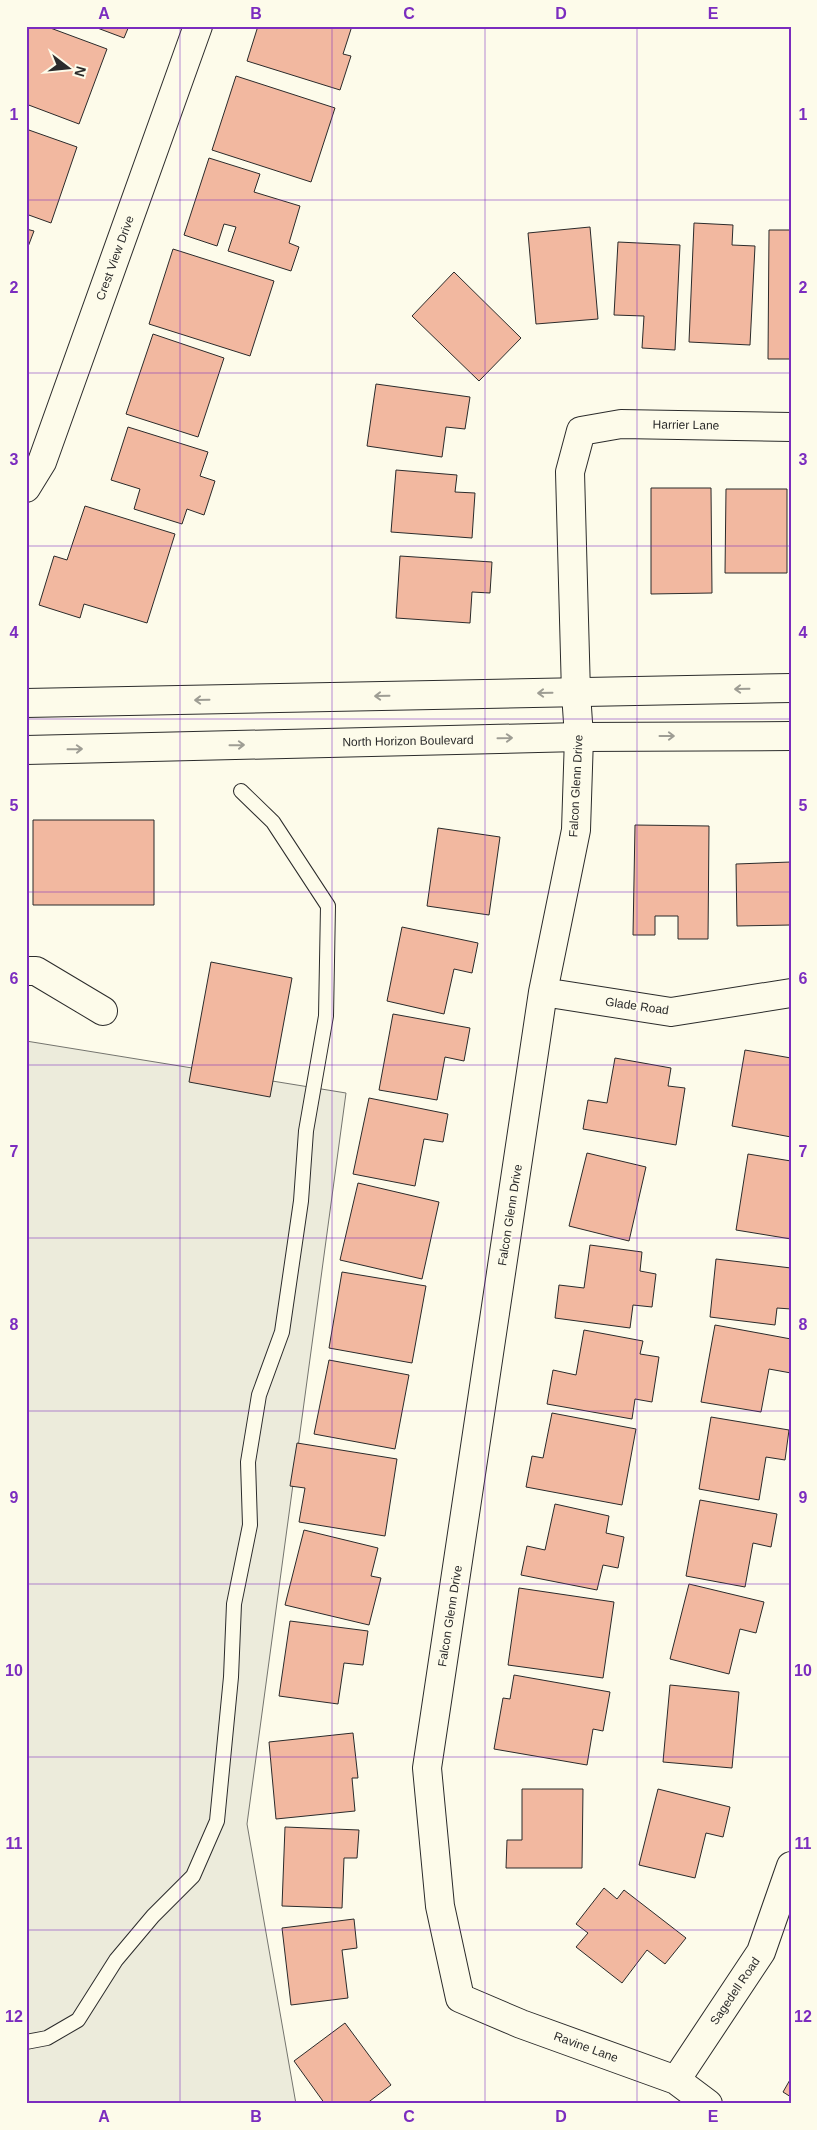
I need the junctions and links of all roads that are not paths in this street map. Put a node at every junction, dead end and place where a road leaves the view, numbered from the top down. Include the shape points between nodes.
1 (198, 26) edge
2 (791, 427) edge
3 (582, 431) joint
4 (26, 488) edge
5 (791, 688) edge
6 (576, 692) junction
7 (26, 703) edge
8 (579, 736) junction
9 (791, 736) edge
10 (26, 750) edge
11 (241, 791) dead end
12 (26, 971) edge
13 (543, 992) junction
14 (791, 993) edge
15 (103, 1011) dead end
16 (791, 1866) edge
17 (460, 1998) joint
18 (26, 2042) edge
19 (676, 2080) junction
20 (708, 2104) edge

1 - 4 street, Crest View Drive via 42,462
2 - 3 street, Harrier Lane via 621,424
3 - 6 street, Falcon Glenn Drive via 570,472
5 -> 6 street
6 -> 7 street
6 - 8 street, Falcon Glenn Drive
8 -> 9 street, North Horizon Boulevard
10 -> 8 street, North Horizon Boulevard
8 - 13 street, Falcon Glenn Drive via 576,830
11 - 18 lane via 273,822 328,906 326,1016 306,1131 301,1201 282,1332 259,1395 248,1462 250,1524 234,1604 231,1677 217,1821 193,1876 152,1916 116,1960 78,2020 47,2038
12 - 15 street via 36,971
13 - 14 street, Glade Road via 671,1012
13 - 17 street, Falcon Glenn Drive via 427,1768 440,1906
16 - 19 street, Sagedell Road via 761,1952
17 - 19 street, Ravine Lane via 521,2024
19 - 20 street, Ravine Lane

